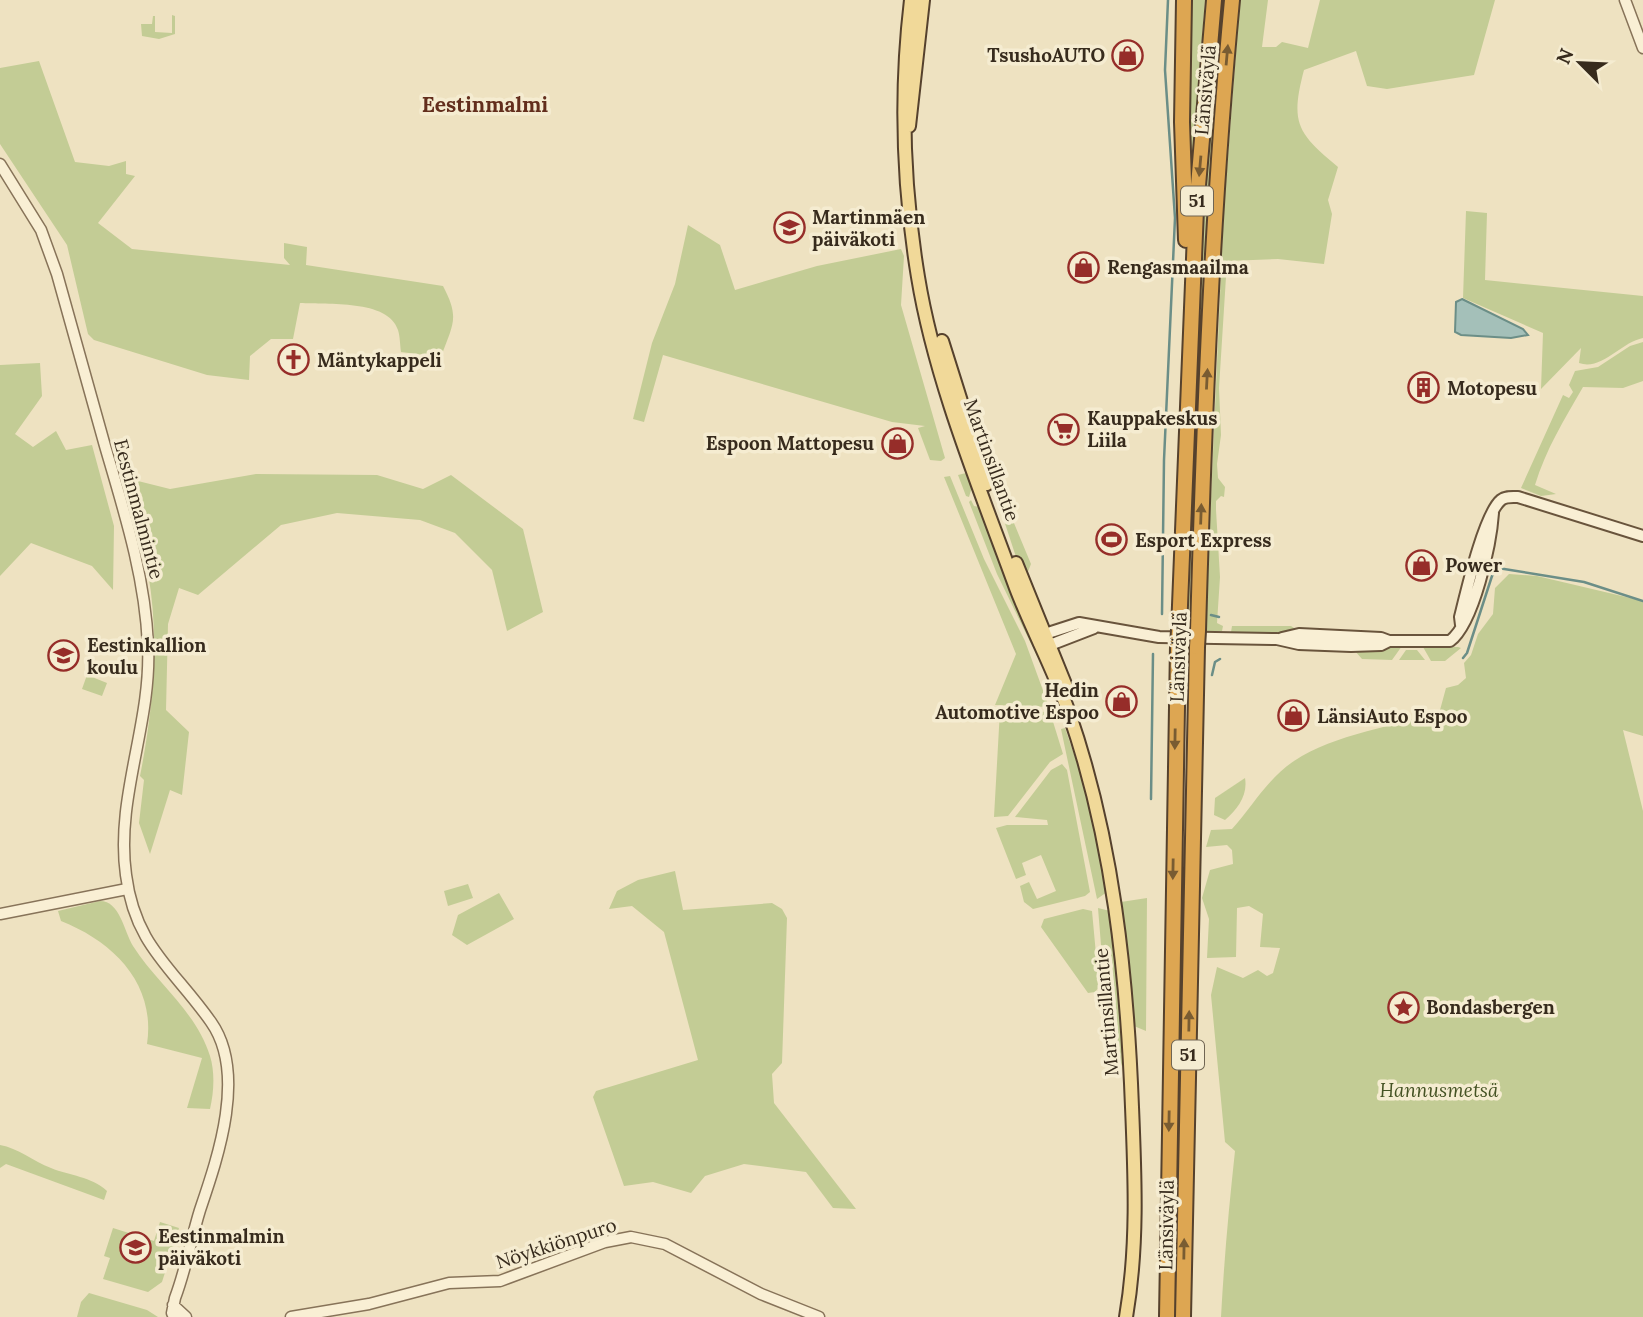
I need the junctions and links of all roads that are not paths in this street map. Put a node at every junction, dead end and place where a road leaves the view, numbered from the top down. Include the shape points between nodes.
1 (911, 0) edge
2 (923, 0) edge
3 (1186, 0) edge
4 (1213, 0) edge
5 (1232, 0) edge
6 (1625, 0) edge
7 (1643, 48) edge
8 (906, 144) junction
9 (0, 164) edge
10 (1187, 402) junction
11 (1643, 536) edge
12 (1045, 641) junction
13 (127, 889) junction
14 (0, 914) edge
15 (173, 1305) junction
16 (174, 1317) edge
17 (186, 1317) edge
18 (291, 1317) edge
19 (818, 1317) edge
20 (1126, 1317) edge
21 (1167, 1317) edge
22 (1183, 1317) edge

1 - 8 main road, Martinsillantie via 904,81
2 - 8 main road, Martinsillantie
3 - 10 highway via 1181,95 1186,231 1182,368
4 -> 10 highway, Länsiväylä / 51
22 -> 5 highway, Länsiväylä / 51, bridge via 1197,647 1212,279
6 - 7 street
8 - 12 main road, Martinsillantie via 916,257 959,401
9 - 13 street, Eestinmalmintie via 41,230 57,274 141,579 148,681 126,818
10 -> 21 highway, Länsiväylä / 51, bridge via 1178,646
11 - 12 main road via 1518,497 1501,500 1493,513 1490,540 1467,619 1447,642 1299,644 1278,639 1158,637 1094,628
12 - 20 main road, Martinsillantie via 1066,688 1103,834 1127,1009 1136,1223
13 - 14 street
13 - 15 street, Eestinmalmintie via 150,948 212,1023 226,1068 221,1146
15 - 16 street, Eestinmalmintie
15 - 17 street
18 - 19 street, Nöykkiönpuro via 369,1304 449,1283 500,1281 605,1242 631,1237 665,1244 761,1294

